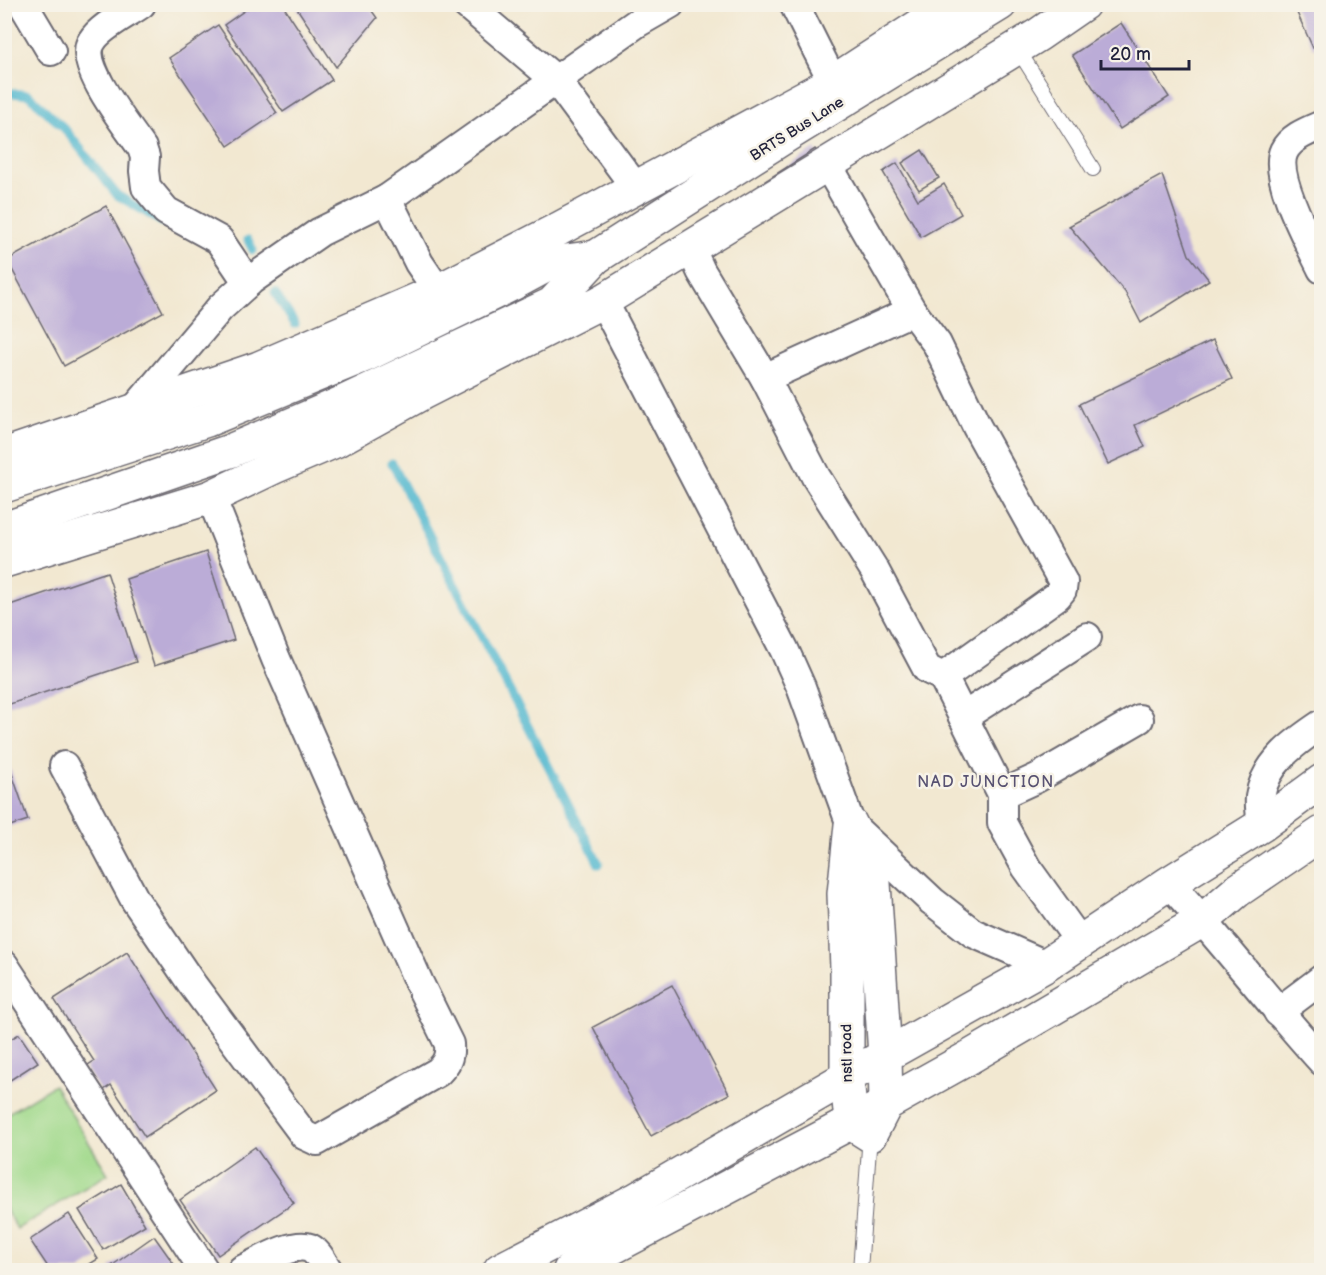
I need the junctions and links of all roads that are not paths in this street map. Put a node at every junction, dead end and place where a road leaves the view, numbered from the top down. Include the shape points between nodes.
1 (23, 4) edge
2 (141, 4) edge
3 (466, 4) edge
4 (670, 4) edge
5 (794, 4) edge
6 (953, 4) edge
7 (1000, 4) edge
8 (1083, 4) edge
9 (1017, 48) junction
10 (51, 51) dead end
11 (556, 80) junction
12 (833, 82) junction
13 (1322, 125) edge
14 (827, 164) junction
15 (1093, 169) dead end
16 (636, 188) junction
17 (387, 199) junction
18 (691, 249) junction
19 (596, 257) junction
20 (1322, 268) edge
21 (248, 283) junction
22 (438, 291) junction
23 (603, 301) junction
24 (912, 311) junction
25 (765, 378) junction
26 (135, 409) junction
27 (4, 455) edge
28 (4, 486) edge
29 (211, 497) junction
30 (4, 529) edge
31 (4, 561) edge
32 (1087, 637) dead end
33 (943, 677) junction
34 (963, 717) junction
35 (1139, 719) dead end
36 (1322, 724) edge
37 (64, 766) dead end
38 (1322, 781) edge
39 (1002, 795) junction
40 (851, 825) junction
41 (1262, 825) junction
42 (1322, 833) edge
43 (1169, 883) junction
44 (1203, 920) junction
45 (1080, 942) junction
46 (4, 965) edge
47 (1046, 965) junction
48 (1322, 979) edge
49 (1278, 1012) junction
50 (885, 1056) junction
51 (1322, 1061) edge
52 (847, 1077) junction
53 (886, 1104) junction
54 (861, 1129) junction
55 (204, 1270) edge
56 (242, 1270) edge
57 (328, 1270) edge
58 (500, 1270) edge
59 (570, 1270) edge
60 (860, 1270) edge

1 - 10 street
2 - 21 street via 98,34 90,42 88,56 98,82 142,148 146,187 166,211 219,240
3 - 11 street
4 - 11 street
5 - 12 street
6 - 12 street
7 - 19 street, BRTS Bus Lane
8 - 9 street
9 - 14 street
9 - 15 lane
11 - 16 street
11 - 17 street
12 - 16 street
13 - 20 street via 1291,142 1280,166 1292,206
14 - 18 street
14 - 24 street
16 - 22 street
17 - 21 street via 320,231
17 - 22 street via 419,263
18 - 23 street
18 - 25 street
19 - 28 street via 551,263 368,354 207,420
19 - 30 street via 552,304 342,403 230,451
21 - 26 street via 220,308
22 - 26 street via 259,368
23 - 29 street via 335,441
23 - 40 street via 784,649
24 - 25 street
24 - 33 street via 937,344 977,427 1064,586 1057,596
25 - 33 street via 816,477 875,572 927,669
26 - 27 street
29 - 31 street
29 - 37 street via 276,658 449,1044 446,1064 317,1141 304,1135 135,900
32 - 34 street
33 - 34 street
34 - 39 street
35 - 39 street
36 - 41 street via 1277,760 1263,786
38 - 41 street
39 - 45 street via 1002,823 1026,867
40 - 47 street via 932,901 974,933
40 - 50 street via 874,883
40 - 52 street, nstl road via 844,894
41 - 43 street
42 - 44 street via 1237,891
43 - 44 street
43 - 45 street
44 - 49 street
44 - 53 street
45 - 47 street
46 - 55 street
47 - 50 street
48 - 49 street
49 - 51 street
50 - 52 street
50 - 53 street
52 - 54 street, nstl road
52 - 58 street via 635,1200
53 - 54 street
54 - 59 street
54 - 60 lane, nstl road
56 - 57 street via 288,1248 302,1246 316,1253

